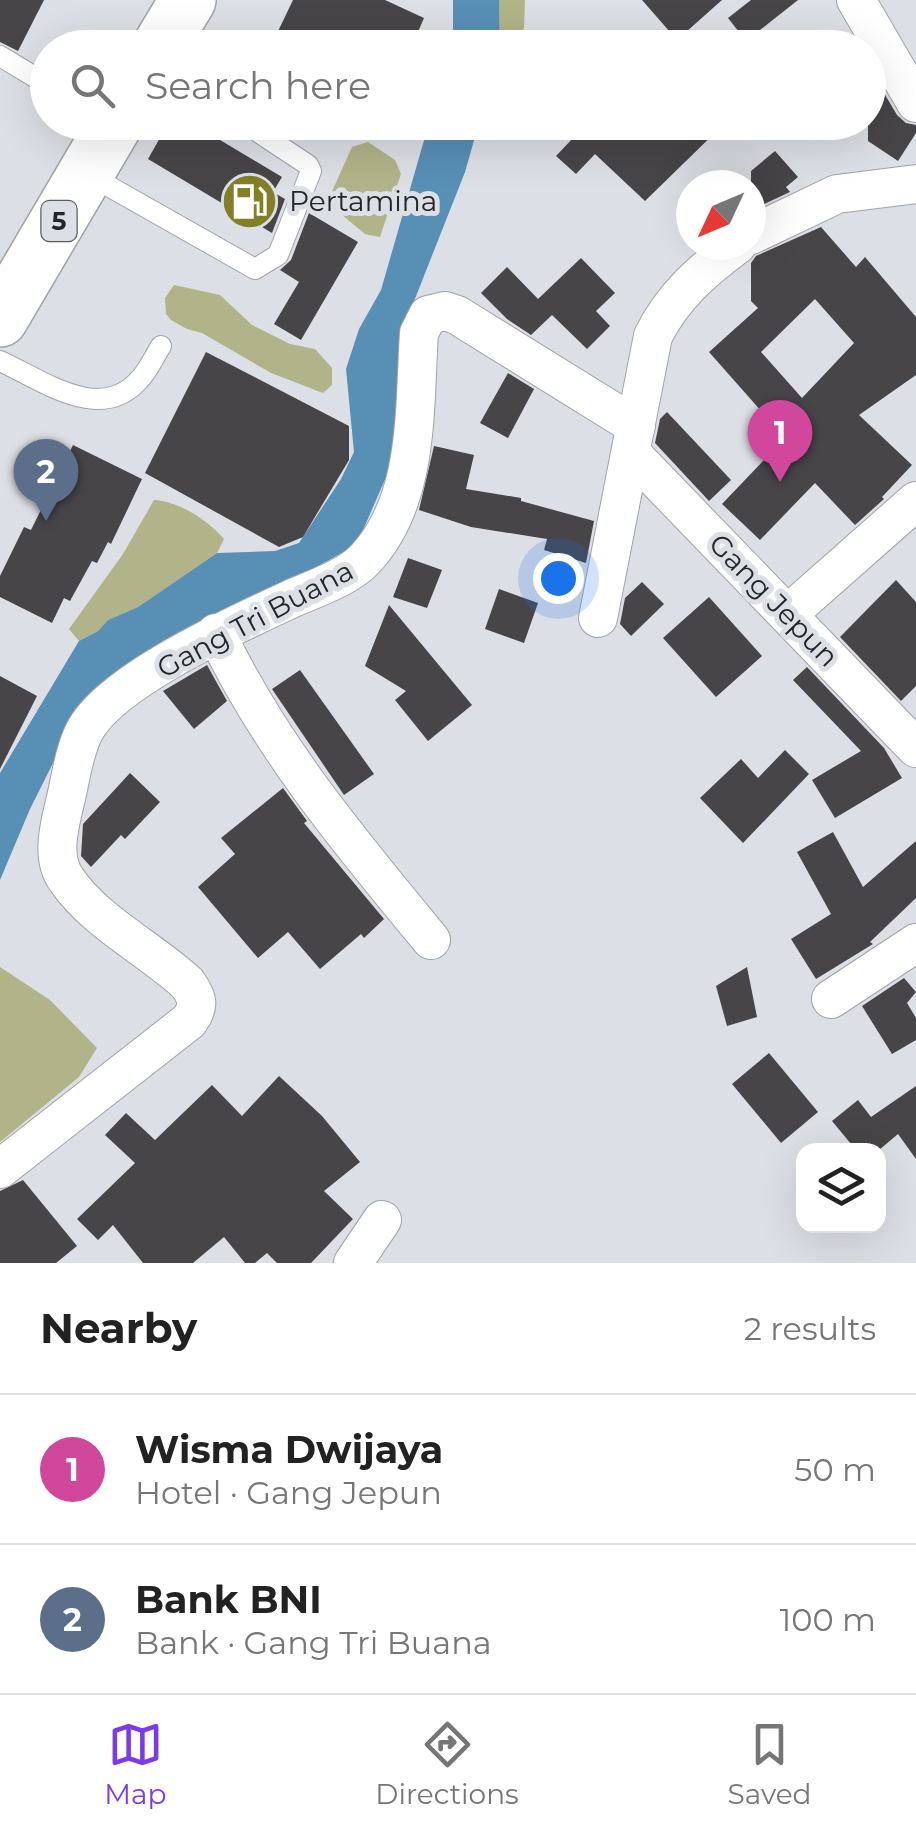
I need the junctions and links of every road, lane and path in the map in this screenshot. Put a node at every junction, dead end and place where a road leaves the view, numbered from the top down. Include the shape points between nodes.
1 (188, 0) edge
2 (856, 0) edge
3 (170, 30) edge
4 (873, 30) edge
5 (886, 52) edge
6 (0, 56) edge
7 (30, 74) edge
8 (916, 103) edge
9 (105, 140) edge
10 (270, 140) edge
11 (88, 174) junction
12 (916, 184) edge
13 (766, 229) edge
14 (716, 260) edge
15 (0, 319) edge
16 (161, 346) dead end
17 (0, 361) edge
18 (633, 440) junction
19 (916, 500) edge
20 (788, 614) junction
21 (598, 618) dead end
22 (216, 633) junction
23 (916, 748) edge
24 (431, 940) dead end
25 (916, 943) edge
26 (831, 999) dead end
27 (0, 1169) edge
28 (382, 1220) dead end
29 (353, 1263) edge

1 - 3 highway
2 - 4 street
5 - 8 street
6 - 7 lane
9 - 11 highway, 5
10 - 11 lane via 311,171 278,255 255,269
11 - 15 highway, 5
12 - 13 street via 837,194
14 - 18 street via 664,313 653,336
16 - 17 lane via 139,380 115,399 88,400
18 - 20 street, Gang Jepun
18 - 21 street
18 - 22 street, Gang Tri Buana via 469,322 434,311 420,333 407,476 380,540 363,562 325,584
19 - 20 street
20 - 23 street, Gang Jepun
22 - 24 street via 258,715 306,785
22 - 27 street, Gang Tri Buana via 121,692 86,728 60,822 58,864 66,881 186,982 197,996 197,1010
25 - 26 street
28 - 29 street

